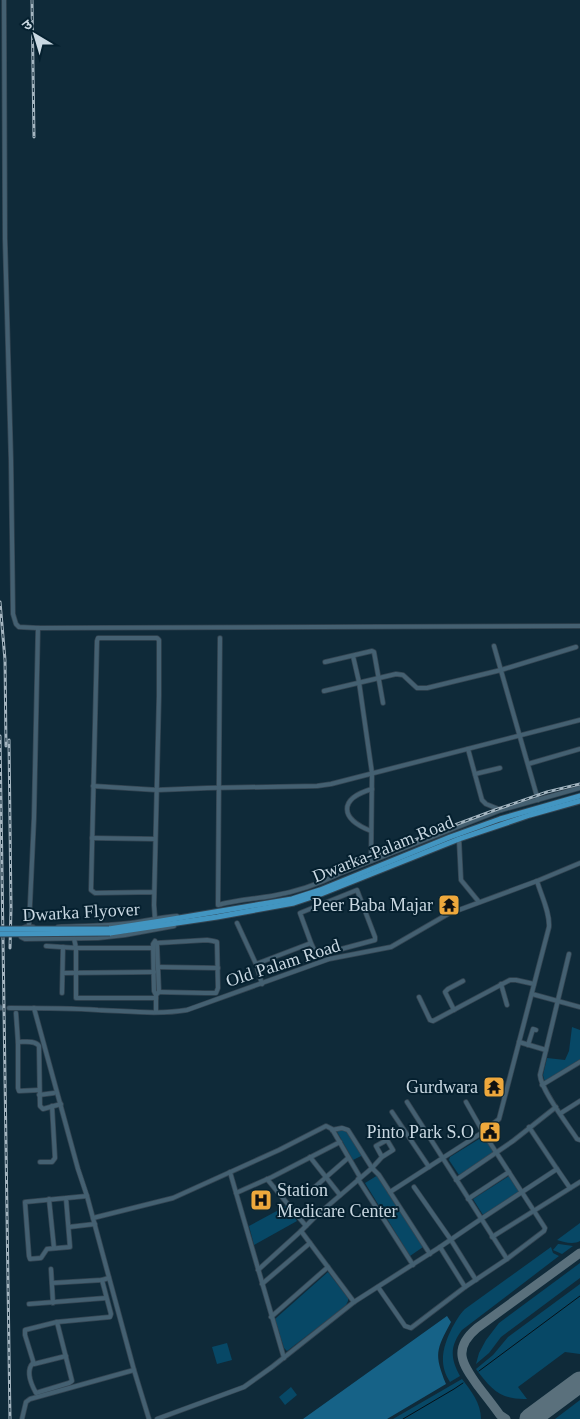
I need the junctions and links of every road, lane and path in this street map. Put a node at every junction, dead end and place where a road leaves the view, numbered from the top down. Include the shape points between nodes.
1 (4, 0) edge
2 (580, 626) edge
3 (38, 628) junction
4 (220, 638) dead end
5 (494, 646) dead end
6 (576, 647) dead end
7 (353, 656) junction
8 (325, 662) dead end
9 (501, 670) junction
10 (377, 677) junction
11 (359, 682) junction
12 (324, 691) dead end
13 (383, 703) dead end
14 (580, 720) edge
15 (519, 735) junction
16 (468, 749) junction
17 (580, 749) edge
18 (528, 764) junction
19 (500, 768) dead end
20 (372, 773) junction
21 (475, 774) junction
22 (93, 786) junction
23 (219, 788) junction
24 (580, 788) edge
25 (372, 789) junction
26 (156, 790) junction
27 (580, 796) edge
28 (538, 800) junction
29 (580, 801) edge
30 (501, 810) junction
31 (371, 831) junction
32 (92, 838) junction
33 (155, 839) junction
34 (459, 839) junction
35 (371, 861) junction
36 (580, 863) edge
37 (537, 881) junction
38 (154, 892) junction
39 (479, 902) junction
40 (195, 918) junction
41 (155, 919) junction
42 (179, 921) junction
43 (237, 923) dead end
44 (29, 926) junction
45 (0, 929) edge
46 (0, 934) edge
47 (74, 938) junction
48 (157, 943) junction
49 (311, 943) junction
50 (46, 946) dead end
51 (63, 947) junction
52 (76, 948) junction
53 (153, 948) junction
54 (569, 954) dead end
55 (256, 964) junction
56 (158, 967) junction
57 (218, 968) junction
58 (154, 972) junction
59 (62, 973) junction
60 (76, 973) junction
61 (463, 981) dead end
62 (262, 984) junction
63 (501, 984) junction
64 (534, 984) junction
65 (62, 993) dead end
66 (532, 994) junction
67 (157, 995) junction
68 (419, 997) dead end
69 (76, 998) junction
70 (558, 1001) junction
71 (507, 1005) dead end
72 (580, 1007) edge
73 (9, 1008) dead end
74 (34, 1008) junction
75 (75, 1008) junction
76 (454, 1010) junction
77 (156, 1012) junction
78 (16, 1013) dead end
79 (536, 1030) dead end
80 (18, 1042) junction
81 (519, 1042) junction
82 (538, 1042) dead end
83 (528, 1045) junction
84 (536, 1048) junction
85 (546, 1050) junction
86 (580, 1062) edge
87 (542, 1085) junction
88 (39, 1092) junction
89 (54, 1093) dead end
90 (580, 1101) edge
91 (408, 1102) dead end
92 (466, 1102) dead end
93 (61, 1104) junction
94 (52, 1106) junction
95 (556, 1107) junction
96 (392, 1112) dead end
97 (560, 1113) junction
98 (529, 1127) junction
99 (332, 1130) junction
100 (483, 1132) junction
101 (580, 1140) edge
102 (340, 1142) junction
103 (496, 1153) junction
104 (382, 1156) junction
105 (310, 1157) junction
106 (348, 1158) junction
107 (443, 1158) junction
108 (40, 1162) dead end
109 (429, 1167) junction
110 (372, 1168) junction
111 (557, 1169) junction
112 (230, 1172) junction
113 (508, 1172) junction
114 (325, 1178) junction
115 (359, 1178) junction
116 (267, 1179) junction
117 (456, 1180) junction
118 (580, 1182) edge
119 (414, 1187) dead end
120 (570, 1188) junction
121 (390, 1192) junction
122 (236, 1193) junction
123 (308, 1193) dead end
124 (522, 1193) junction
125 (340, 1195) junction
126 (87, 1196) junction
127 (66, 1198) junction
128 (468, 1198) junction
129 (49, 1199) junction
130 (534, 1212) junction
131 (93, 1218) junction
132 (481, 1219) junction
133 (95, 1224) junction
134 (306, 1226) junction
135 (69, 1227) junction
136 (301, 1231) junction
137 (492, 1237) junction
138 (451, 1240) junction
139 (310, 1242) junction
140 (440, 1247) junction
141 (54, 1248) junction
142 (430, 1254) junction
143 (507, 1259) junction
144 (413, 1265) junction
145 (328, 1267) junction
146 (51, 1269) dead end
147 (258, 1270) junction
148 (109, 1278) junction
149 (102, 1280) junction
150 (476, 1280) junction
151 (52, 1283) junction
152 (262, 1284) junction
153 (378, 1287) junction
154 (465, 1287) junction
155 (106, 1298) junction
156 (354, 1302) junction
157 (53, 1303) junction
158 (29, 1304) dead end
159 (272, 1317) junction
160 (57, 1322) junction
161 (66, 1356) junction
162 (284, 1358) junction
163 (33, 1363) junction
164 (134, 1370) junction
165 (22, 1419) edge
166 (149, 1419) edge
167 (156, 1419) edge

1 - 3 street via 12,614 18,626
2 - 3 street
3 - 44 street
4 - 23 street
5 - 9 street
6 - 9 street
7 - 8 street
7 - 10 street via 374,652
7 - 11 street
9 - 10 street via 421,689 400,674
9 - 15 street
10 - 11 street
10 - 13 street
11 - 12 street
11 - 20 street
14 - 15 street
15 - 16 street
15 - 18 street
16 - 20 street
16 - 21 street
17 - 18 street
18 - 28 street
19 - 21 street
20 - 23 street via 317,786
20 - 25 street
21 - 30 street via 482,801
22 - 26 street
22 - 26 street via 97,640 157,638
22 - 32 street
23 - 26 street
23 - 35 street via 218,905 299,890
24 - 28 street
25 - 31 street
25 - 31 street via 357,795 348,809 354,822
26 - 33 street
27 - 40 main road, Dwarka-Palam Road via 450,837 320,890
28 - 30 street
29 - 34 main road, Dwarka-Palam Road
30 - 35 street
31 - 35 street
32 - 33 street
32 - 38 street via 92,892
33 - 38 street
34 - 39 street via 461,880
34 - 40 main road, Dwarka-Palam Road via 294,903
36 - 37 street, Old Palam Road
37 - 39 street, Old Palam Road
37 - 64 street via 549,921
38 - 41 street
39 - 62 street, Old Palam Road via 448,914 391,947 329,960
40 - 41 street
40 - 42 main road, Dwarka Flyover
40 - 47 street via 125,935
41 - 44 street via 98,926
42 - 45 main road, Dwarka Flyover, bridge via 109,929
42 - 46 main road, Dwarka Flyover, bridge via 110,933
43 - 55 street
44 - 47 street via 20,932 24,939
47 - 52 street
48 - 53 street via 153,942
48 - 56 street
48 - 57 street via 213,940 217,942
49 - 49 street via 300,913 357,890 375,940 319,954
49 - 55 street
50 - 51 street
51 - 52 street
51 - 59 street
52 - 53 street
52 - 60 street
53 - 58 street
54 - 70 street
55 - 62 street
56 - 57 street
56 - 67 street
57 - 67 street via 216,993
58 - 60 street
58 - 67 street
59 - 60 street
59 - 65 street
60 - 69 street
61 - 76 street via 445,992
62 - 77 street, Old Palam Road via 187,1010
63 - 64 street via 512,980
63 - 71 street
63 - 76 street
64 - 66 street
66 - 70 street
66 - 81 street
67 - 69 street
67 - 77 street
68 - 76 street via 432,1022
69 - 75 street
70 - 72 street
70 - 85 street
73 - 74 street, Old Palam Road
74 - 75 street, Old Palam Road
74 - 93 street
75 - 77 street, Old Palam Road
78 - 80 street
79 - 83 street via 533,1029
80 - 88 street via 38,1045
80 - 88 street via 18,1088
81 - 83 street
81 - 100 street via 499,1118
82 - 84 street
83 - 84 street
84 - 85 street
85 - 87 street via 540,1075
86 - 87 street
87 - 95 street
88 - 89 street
88 - 94 street via 41,1108
90 - 97 street
91 - 107 street
92 - 100 street
93 - 94 street
93 - 126 street
94 - 108 street via 55,1158 52,1162
95 - 97 street
95 - 98 street
96 - 109 street
97 - 101 street
98 - 103 street
98 - 111 street
99 - 102 street
99 - 110 street via 347,1129
99 - 112 street via 324,1127
100 - 103 street
100 - 107 street
102 - 105 street
102 - 106 street
103 - 113 street
103 - 117 street
104 - 104 street via 393,1150 387,1140 376,1146
104 - 110 street
105 - 114 street
105 - 116 street
106 - 114 street
106 - 115 street
107 - 109 street
107 - 117 street
109 - 121 street
110 - 115 street
110 - 121 street
111 - 120 street
111 - 124 street
112 - 122 street
112 - 131 street via 173,1198
113 - 124 street
113 - 128 street
114 - 123 street
114 - 125 street
115 - 125 street
115 - 144 street
116 - 122 street
116 - 134 street
117 - 128 street
118 - 120 street
119 - 138 street
120 - 130 street
121 - 142 street
122 - 147 street
124 - 130 street
124 - 132 street
125 - 134 street
126 - 127 street
126 - 131 street
127 - 129 street
127 - 135 street
128 - 132 street
129 - 141 street
129 - 141 street via 25,1202 29,1256 31,1259 40,1258 45,1250
130 - 137 street
130 - 143 street via 545,1230
131 - 133 street
132 - 137 street
132 - 138 street
133 - 135 street
133 - 148 street
134 - 136 street
135 - 141 street via 70,1247
136 - 139 street
136 - 147 street
137 - 143 street
138 - 140 street
138 - 150 street
139 - 145 street
139 - 152 street
140 - 142 street
140 - 154 street
142 - 144 street
143 - 150 street
144 - 153 street
145 - 156 street
145 - 159 street
146 - 151 street
147 - 152 street
148 - 149 street
148 - 164 street
149 - 151 street
149 - 155 street
150 - 154 street
151 - 157 street
152 - 159 street
153 - 154 street via 409,1328
153 - 156 street
155 - 157 street
155 - 160 street via 110,1316
156 - 162 street
157 - 158 street
159 - 162 street
160 - 161 street
160 - 163 street via 25,1330
161 - 163 street
161 - 163 street via 72,1382 36,1393 29,1372
162 - 167 street via 244,1387
164 - 165 street via 30,1399 26,1402
164 - 166 street

